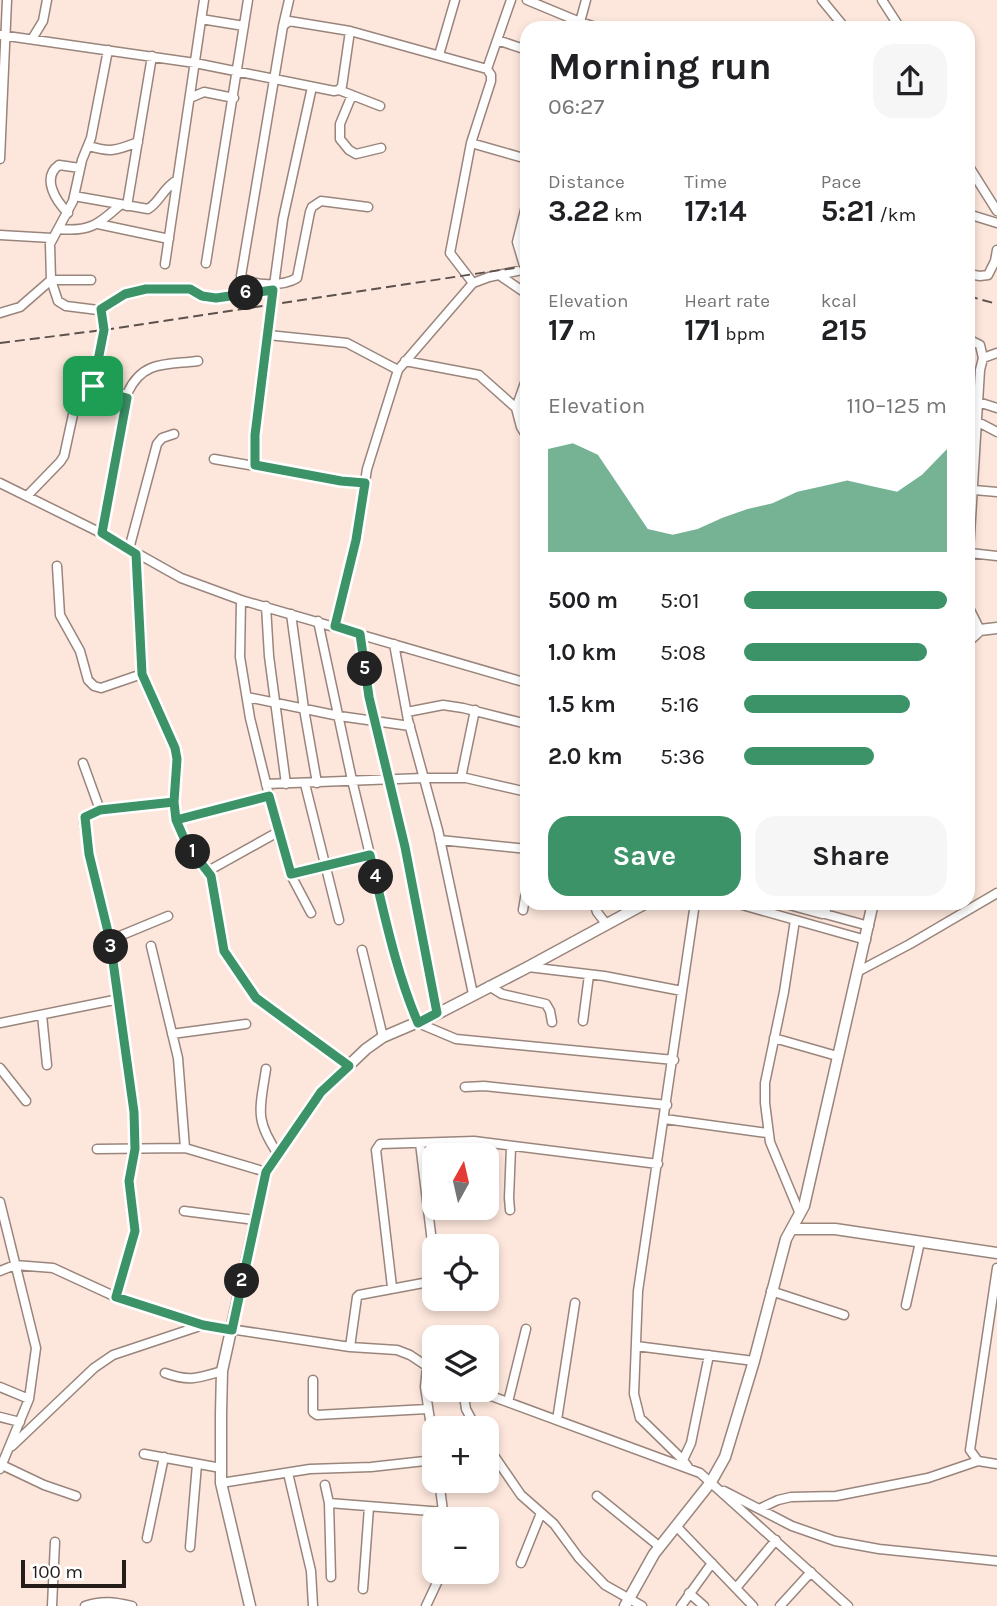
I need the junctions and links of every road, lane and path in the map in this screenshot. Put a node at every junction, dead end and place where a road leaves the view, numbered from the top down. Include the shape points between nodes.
1 (7, 0) edge
2 (47, 0) edge
3 (204, 0) edge
4 (248, 0) edge
5 (289, 0) edge
6 (455, 0) edge
7 (511, 0) edge
8 (527, 0) edge
9 (586, 0) edge
10 (822, 0) edge
11 (882, 0) edge
12 (201, 19) junction
13 (568, 21) edge
14 (578, 21) edge
15 (839, 21) edge
16 (896, 21) edge
17 (244, 26) junction
18 (283, 26) junction
19 (350, 30) junction
20 (3, 35) edge
21 (32, 39) junction
22 (497, 40) junction
23 (520, 48) edge
24 (107, 50) junction
25 (439, 55) junction
26 (152, 56) junction
27 (195, 63) junction
28 (487, 69) junction
29 (238, 70) junction
30 (276, 78) junction
31 (312, 87) junction
32 (339, 90) junction
33 (352, 95) junction
34 (190, 98) junction
35 (234, 98) junction
36 (380, 106) dead end
37 (138, 142) junction
38 (471, 144) junction
39 (89, 146) junction
40 (381, 148) dead end
41 (0, 157) edge
42 (520, 157) edge
43 (80, 168) junction
44 (975, 176) edge
45 (177, 180) junction
46 (74, 196) junction
47 (124, 206) junction
48 (368, 207) dead end
49 (997, 211) edge
50 (68, 213) junction
51 (975, 216) edge
52 (997, 223) edge
53 (98, 224) junction
54 (58, 229) junction
55 (520, 230) edge
56 (0, 235) edge
57 (52, 238) junction
58 (169, 239) junction
59 (997, 250) edge
60 (520, 251) edge
61 (996, 261) edge
62 (206, 263) dead end
63 (165, 264) dead end
64 (520, 270) edge
65 (499, 275) junction
66 (975, 275) edge
67 (51, 280) junction
68 (91, 280) dead end
69 (473, 283) junction
70 (274, 286) junction
71 (520, 289) edge
72 (101, 309) junction
73 (0, 313) edge
74 (268, 335) junction
75 (975, 342) edge
76 (997, 353) edge
77 (983, 358) junction
78 (198, 361) dead end
79 (405, 361) junction
80 (398, 370) junction
81 (93, 386) junction
82 (520, 397) edge
83 (127, 398) junction
84 (978, 402) junction
85 (516, 408) junction
86 (997, 408) edge
87 (978, 422) junction
88 (520, 423) edge
89 (997, 432) edge
90 (174, 434) dead end
91 (214, 459) dead end
92 (255, 465) junction
93 (975, 473) edge
94 (0, 483) edge
95 (365, 483) junction
96 (975, 490) edge
97 (997, 492) edge
98 (27, 496) junction
99 (102, 533) junction
100 (133, 551) junction
101 (975, 554) edge
102 (997, 556) edge
103 (57, 566) dead end
104 (241, 600) junction
105 (265, 607) junction
106 (291, 614) junction
107 (318, 621) junction
108 (975, 621) edge
109 (335, 626) junction
110 (997, 628) edge
111 (980, 631) junction
112 (360, 634) junction
113 (975, 635) edge
114 (394, 643) junction
115 (142, 674) junction
116 (520, 681) edge
117 (247, 697) junction
118 (275, 704) junction
119 (304, 709) junction
120 (475, 710) junction
121 (407, 712) junction
122 (339, 716) junction
123 (374, 720) junction
124 (520, 722) edge
125 (410, 726) junction
126 (83, 763) dead end
127 (424, 778) junction
128 (461, 778) junction
129 (352, 780) junction
130 (388, 780) junction
131 (306, 783) junction
132 (317, 783) junction
133 (266, 784) junction
134 (286, 784) junction
135 (520, 791) edge
136 (269, 796) junction
137 (174, 802) junction
138 (100, 810) junction
139 (176, 820) junction
140 (278, 832) junction
141 (440, 841) junction
142 (520, 848) edge
143 (370, 855) junction
144 (326, 865) junction
145 (208, 871) junction
146 (291, 874) junction
147 (997, 893) edge
148 (975, 906) edge
149 (596, 910) edge
150 (634, 910) edge
151 (694, 910) edge
152 (760, 910) edge
153 (809, 910) edge
154 (825, 910) edge
155 (872, 910) edge
156 (968, 910) edge
157 (311, 913) dead end
158 (825, 914) junction
159 (168, 916) dead end
160 (339, 920) dead end
161 (795, 920) junction
162 (607, 925) junction
163 (869, 926) junction
164 (110, 940) junction
165 (866, 940) junction
166 (150, 946) dead end
167 (362, 950) dead end
168 (528, 967) junction
169 (859, 971) junction
170 (589, 975) junction
171 (489, 986) junction
172 (682, 991) junction
173 (473, 994) junction
174 (119, 999) junction
175 (437, 1013) junction
176 (42, 1015) junction
177 (583, 1021) dead end
178 (0, 1023) edge
179 (418, 1023) junction
180 (552, 1023) dead end
181 (246, 1024) dead end
182 (172, 1034) junction
183 (383, 1038) junction
184 (774, 1038) junction
185 (837, 1056) junction
186 (674, 1059) junction
187 (47, 1065) dead end
188 (349, 1066) junction
189 (0, 1068) edge
190 (266, 1069) dead end
191 (465, 1087) dead end
192 (26, 1101) dead end
193 (667, 1105) junction
194 (665, 1118) junction
195 (767, 1133) junction
196 (420, 1143) junction
197 (511, 1147) junction
198 (185, 1148) junction
199 (97, 1149) dead end
200 (135, 1149) junction
201 (278, 1154) junction
202 (658, 1164) junction
203 (266, 1172) junction
204 (0, 1202) edge
205 (510, 1210) dead end
206 (802, 1210) junction
207 (184, 1211) dead end
208 (255, 1220) junction
209 (3, 1226) edge
210 (816, 1228) junction
211 (792, 1229) junction
212 (431, 1234) edge
213 (920, 1242) junction
214 (997, 1253) edge
215 (17, 1265) junction
216 (997, 1268) edge
217 (0, 1271) edge
218 (422, 1283) edge
219 (392, 1287) junction
220 (771, 1291) junction
221 (116, 1297) junction
222 (575, 1303) dead end
223 (906, 1305) dead end
224 (844, 1315) dead end
225 (203, 1325) junction
226 (526, 1329) dead end
227 (232, 1330) junction
228 (636, 1346) junction
229 (350, 1347) junction
230 (709, 1355) junction
231 (754, 1361) junction
232 (422, 1363) edge
233 (222, 1371) junction
234 (165, 1373) dead end
235 (313, 1380) dead end
236 (0, 1387) edge
237 (29, 1399) junction
238 (499, 1399) edge
239 (426, 1402) edge
240 (508, 1402) junction
241 (427, 1409) junction
242 (428, 1416) edge
243 (0, 1417) edge
244 (557, 1420) junction
245 (20, 1422) junction
246 (10, 1448) junction
247 (144, 1454) dead end
248 (164, 1457) junction
249 (422, 1461) edge
250 (978, 1461) junction
251 (499, 1463) edge
252 (686, 1463) junction
253 (197, 1464) junction
254 (997, 1464) edge
255 (1, 1467) edge
256 (221, 1468) junction
257 (288, 1473) junction
258 (221, 1483) junction
259 (325, 1485) dead end
260 (715, 1485) junction
261 (76, 1496) dead end
262 (597, 1496) dead end
263 (329, 1503) junction
264 (369, 1507) junction
265 (761, 1508) junction
266 (422, 1513) edge
267 (541, 1513) junction
268 (676, 1525) junction
269 (148, 1538) dead end
270 (776, 1540) junction
271 (55, 1542) dead end
272 (190, 1547) dead end
273 (660, 1547) junction
274 (997, 1561) edge
275 (521, 1563) dead end
276 (712, 1563) junction
277 (811, 1572) junction
278 (331, 1577) dead end
279 (436, 1584) edge
280 (736, 1588) junction
281 (363, 1589) dead end
282 (689, 1593) junction
283 (627, 1602) edge
284 (837, 1602) edge
285 (116, 1604) edge
286 (52, 1606) edge
287 (85, 1606) edge
288 (132, 1606) edge
289 (250, 1606) edge
290 (313, 1606) edge
291 (426, 1606) edge
292 (642, 1606) edge
293 (681, 1606) edge
294 (704, 1606) edge
295 (753, 1606) edge
296 (780, 1606) edge
297 (848, 1606) edge

1 - 20 street
2 - 21 street via 43,22
3 - 12 street
4 - 17 street
5 - 18 street
6 - 25 street
7 - 22 street
8 - 13 street
9 - 14 street
10 - 15 street
11 - 16 street
12 - 17 street
12 - 27 street
17 - 29 street
18 - 19 street via 289,20
18 - 30 street
19 - 25 street
19 - 32 street
20 - 21 street
20 - 41 street
21 - 24 street
22 - 23 street
22 - 28 street
24 - 26 street
24 - 39 street
25 - 28 street
26 - 27 street
26 - 37 street
27 - 29 street
27 - 34 street
28 - 38 street via 491,81
29 - 30 street
29 - 35 street
30 - 31 street
30 - 70 street via 241,276 252,283
31 - 32 street
31 - 70 street
32 - 33 street
33 - 36 street
33 - 40 street via 340,124 340,139 356,154
34 - 35 street via 204,92
34 - 45 street
35 - 62 street
37 - 39 street via 105,152
37 - 47 street
38 - 42 street
38 - 69 street via 450,253
39 - 43 street
43 - 46 street
43 - 50 street via 59,165 54,169 51,188
44 - 49 street
45 - 47 street via 162,191 151,208
45 - 58 street
46 - 47 street
46 - 50 street
47 - 53 street
48 - 70 street via 316,203 310,212 297,278
50 - 54 street
51 - 52 street
53 - 54 street via 76,231
53 - 58 street
54 - 57 street
55 - 60 street
56 - 57 street
57 - 67 street
58 - 63 street
59 - 61 street
61 - 66 street via 988,275
64 - 65 street
65 - 69 street
65 - 71 street
67 - 68 street
67 - 72 street via 61,304
67 - 73 street via 20,307
69 - 79 street
70 - 72 street via 216,298 190,289 146,289 125,294
70 - 74 street
72 - 81 street via 104,330
74 - 80 street via 347,343
74 - 92 street
75 - 77 street
76 - 77 street
77 - 84 street
78 - 83 street via 147,368 131,384
79 - 80 street
79 - 85 street via 475,373
80 - 95 street
81 - 83 street
81 - 98 street via 74,410 64,456
82 - 85 street
83 - 99 street
84 - 86 street
84 - 87 street
85 - 88 street
87 - 89 street
87 - 93 street
90 - 100 street via 157,444
91 - 92 street
92 - 95 street
94 - 98 street
95 - 109 street
96 - 97 street
98 - 99 street
99 - 100 street
100 - 104 street via 181,578
100 - 115 street
101 - 102 street
103 - 115 street via 60,615 77,643 88,680 101,688
104 - 105 street
104 - 117 street via 240,657
105 - 106 street
105 - 118 street
106 - 107 street
106 - 119 street
107 - 109 street
107 - 122 street
108 - 111 street
109 - 112 street
110 - 111 street
111 - 113 street
112 - 114 street
112 - 123 street
114 - 116 street
114 - 121 street
115 - 137 street via 175,748
117 - 118 street
117 - 133 street
118 - 119 street
118 - 134 street
119 - 122 street
119 - 132 street
120 - 121 street via 443,705
120 - 124 street
120 - 128 street
121 - 125 street
122 - 123 street
122 - 129 street
123 - 125 street
123 - 130 street
125 - 127 street
126 - 138 street
127 - 128 street
127 - 130 street
127 - 141 street
128 - 135 street
129 - 130 street
129 - 132 street
129 - 143 street
130 - 175 street
131 - 132 street
131 - 134 street
131 - 144 street
133 - 134 street
133 - 136 street
136 - 139 street
136 - 140 street
137 - 138 street
137 - 139 street
138 - 164 street via 84,822
139 - 145 street via 187,845
140 - 145 street
140 - 146 street
141 - 142 street
141 - 173 street
143 - 144 street
143 - 179 street via 397,967
144 - 146 street
144 - 160 street
145 - 188 street via 224,951 256,998
146 - 157 street
147 - 148 street
149 - 162 street
150 - 162 street
151 - 172 street
152 - 161 street
153 - 158 street
154 - 158 street
155 - 163 street
156 - 169 street
158 - 163 street
159 - 164 street
161 - 165 street
161 - 184 street
162 - 168 street
163 - 165 street
164 - 174 street
165 - 169 street
166 - 182 street
167 - 183 street
168 - 170 street
168 - 171 street
169 - 185 street
170 - 172 street
170 - 177 street
171 - 173 street
171 - 180 street via 502,994 546,1004
172 - 186 street
173 - 175 street
174 - 176 street
174 - 200 street
175 - 179 street
176 - 178 street
176 - 187 street
179 - 183 street
179 - 186 street via 456,1038
181 - 182 street
182 - 198 street
183 - 188 street
184 - 185 street
184 - 195 street via 765,1083
185 - 206 street
186 - 193 street
188 - 201 street via 321,1092
189 - 192 street
190 - 201 street via 261,1120
191 - 193 street
193 - 194 street
194 - 195 street
194 - 202 street
195 - 206 street
196 - 197 street via 474,1141
196 - 212 street
196 - 219 street via 380,1144 376,1150
197 - 202 street
197 - 205 street
198 - 200 street
198 - 203 street
199 - 200 street
200 - 221 street via 129,1181 135,1231
201 - 203 street
202 - 228 street via 638,1291
203 - 208 street
204 - 209 street
206 - 210 street
206 - 211 street
207 - 208 street
208 - 227 street
209 - 215 street
210 - 211 street
210 - 213 street
211 - 220 street
213 - 214 street
213 - 223 street
215 - 217 street
215 - 221 street via 53,1268
215 - 237 street via 36,1348
216 - 250 street via 970,1450
218 - 219 street
219 - 229 street via 357,1297
220 - 224 street
220 - 231 street
221 - 225 street
222 - 244 street
225 - 227 street
225 - 246 street via 113,1354
226 - 240 street
227 - 229 street
227 - 233 street
228 - 230 street
228 - 252 street via 634,1394 640,1418
229 - 232 street via 397,1350
230 - 231 street
230 - 252 street
231 - 260 street
233 - 234 street via 194,1379
233 - 256 street
235 - 241 street via 313,1412 317,1415
236 - 237 street
237 - 245 street
238 - 240 street
239 - 241 street
240 - 244 street
241 - 242 street
243 - 245 street
244 - 252 street
245 - 246 street
246 - 255 street
247 - 248 street
248 - 253 street
248 - 269 street
249 - 257 street
250 - 254 street
250 - 265 street via 928,1478 836,1496 791,1497
251 - 267 street via 521,1495
252 - 260 street
253 - 256 street
253 - 272 street
255 - 261 street
256 - 258 street
257 - 258 street
257 - 290 street via 312,1571
258 - 289 street
259 - 263 street
260 - 265 street
260 - 268 street
260 - 270 street
262 - 273 street
263 - 264 street
263 - 278 street
264 - 266 street
264 - 281 street
265 - 274 street via 792,1526 835,1541
267 - 275 street
267 - 283 street via 605,1585
268 - 273 street
268 - 276 street
270 - 277 street
270 - 280 street
271 - 286 street
273 - 283 street
276 - 280 street
276 - 282 street
277 - 284 street
277 - 296 street
279 - 291 street
280 - 295 street
282 - 293 street
282 - 294 street
283 - 292 street
284 - 297 street
285 - 287 street
285 - 288 street

